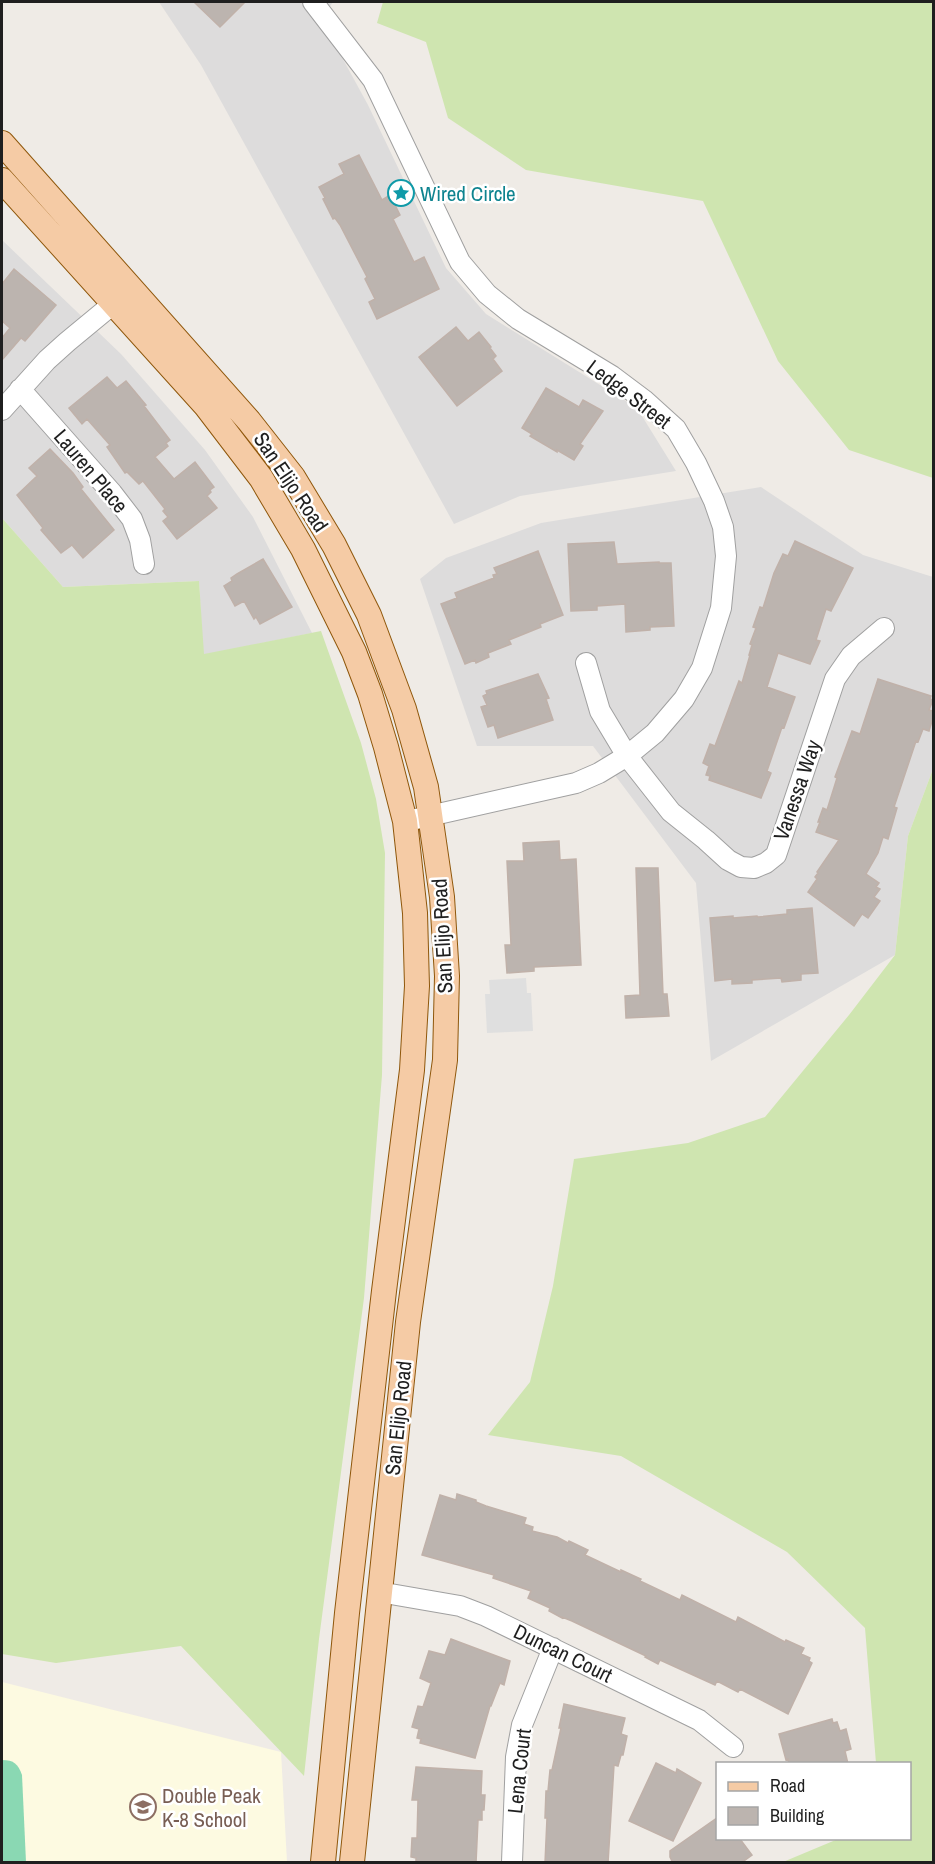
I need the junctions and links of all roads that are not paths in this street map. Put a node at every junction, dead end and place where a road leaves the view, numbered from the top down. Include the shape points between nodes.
1 (313, 2) edge
2 (2, 143) edge
3 (2, 180) edge
4 (113, 304) junction
5 (20, 389) junction
6 (2, 410) edge
7 (144, 564) dead end
8 (884, 628) dead end
9 (586, 663) dead end
10 (627, 756) junction
11 (432, 816) junction
12 (405, 821) junction
13 (415, 913) junction
14 (446, 1007) junction
15 (379, 1592) junction
16 (553, 1648) junction
17 (733, 1747) dead end
18 (323, 1863) edge
19 (352, 1863) edge
20 (512, 1863) edge

1 - 10 street, Ledge Street via 373,81 460,262 487,294 518,319 612,376 676,429 714,501 723,527 726,556 721,608 702,668 684,699 655,733
2 - 11 main road, San Elijo Road via 249,420 293,477 334,544 369,615 404,709
3 - 4 main road, San Elijo Road
4 - 5 street via 66,342
4 - 12 main road, San Elijo Road via 220,424 261,478 303,549 354,652 370,694
5 - 6 street
5 - 7 street, Lauren Place via 132,519
8 - 10 street, Vanessa Way via 852,656 835,679 776,855 766,863 754,868 741,867 728,860 671,812
9 - 10 street, Vanessa Way via 600,711
10 - 11 street, Ledge Street via 576,783
11 - 12 street, Ledge Street
11 - 14 main road, San Elijo Road via 442,897
12 - 13 main road, San Elijo Road
13 - 14 main road via 430,933 431,984 434,996
13 - 18 main road, San Elijo Road via 417,986 412,1070 349,1601
14 - 15 main road, San Elijo Road via 445,1060 408,1322
15 - 16 street, Duncan Court via 460,1606
15 - 19 main road, San Elijo Road
16 - 17 street, Duncan Court via 699,1720
16 - 20 street, Lena Court via 522,1725 516,1757

